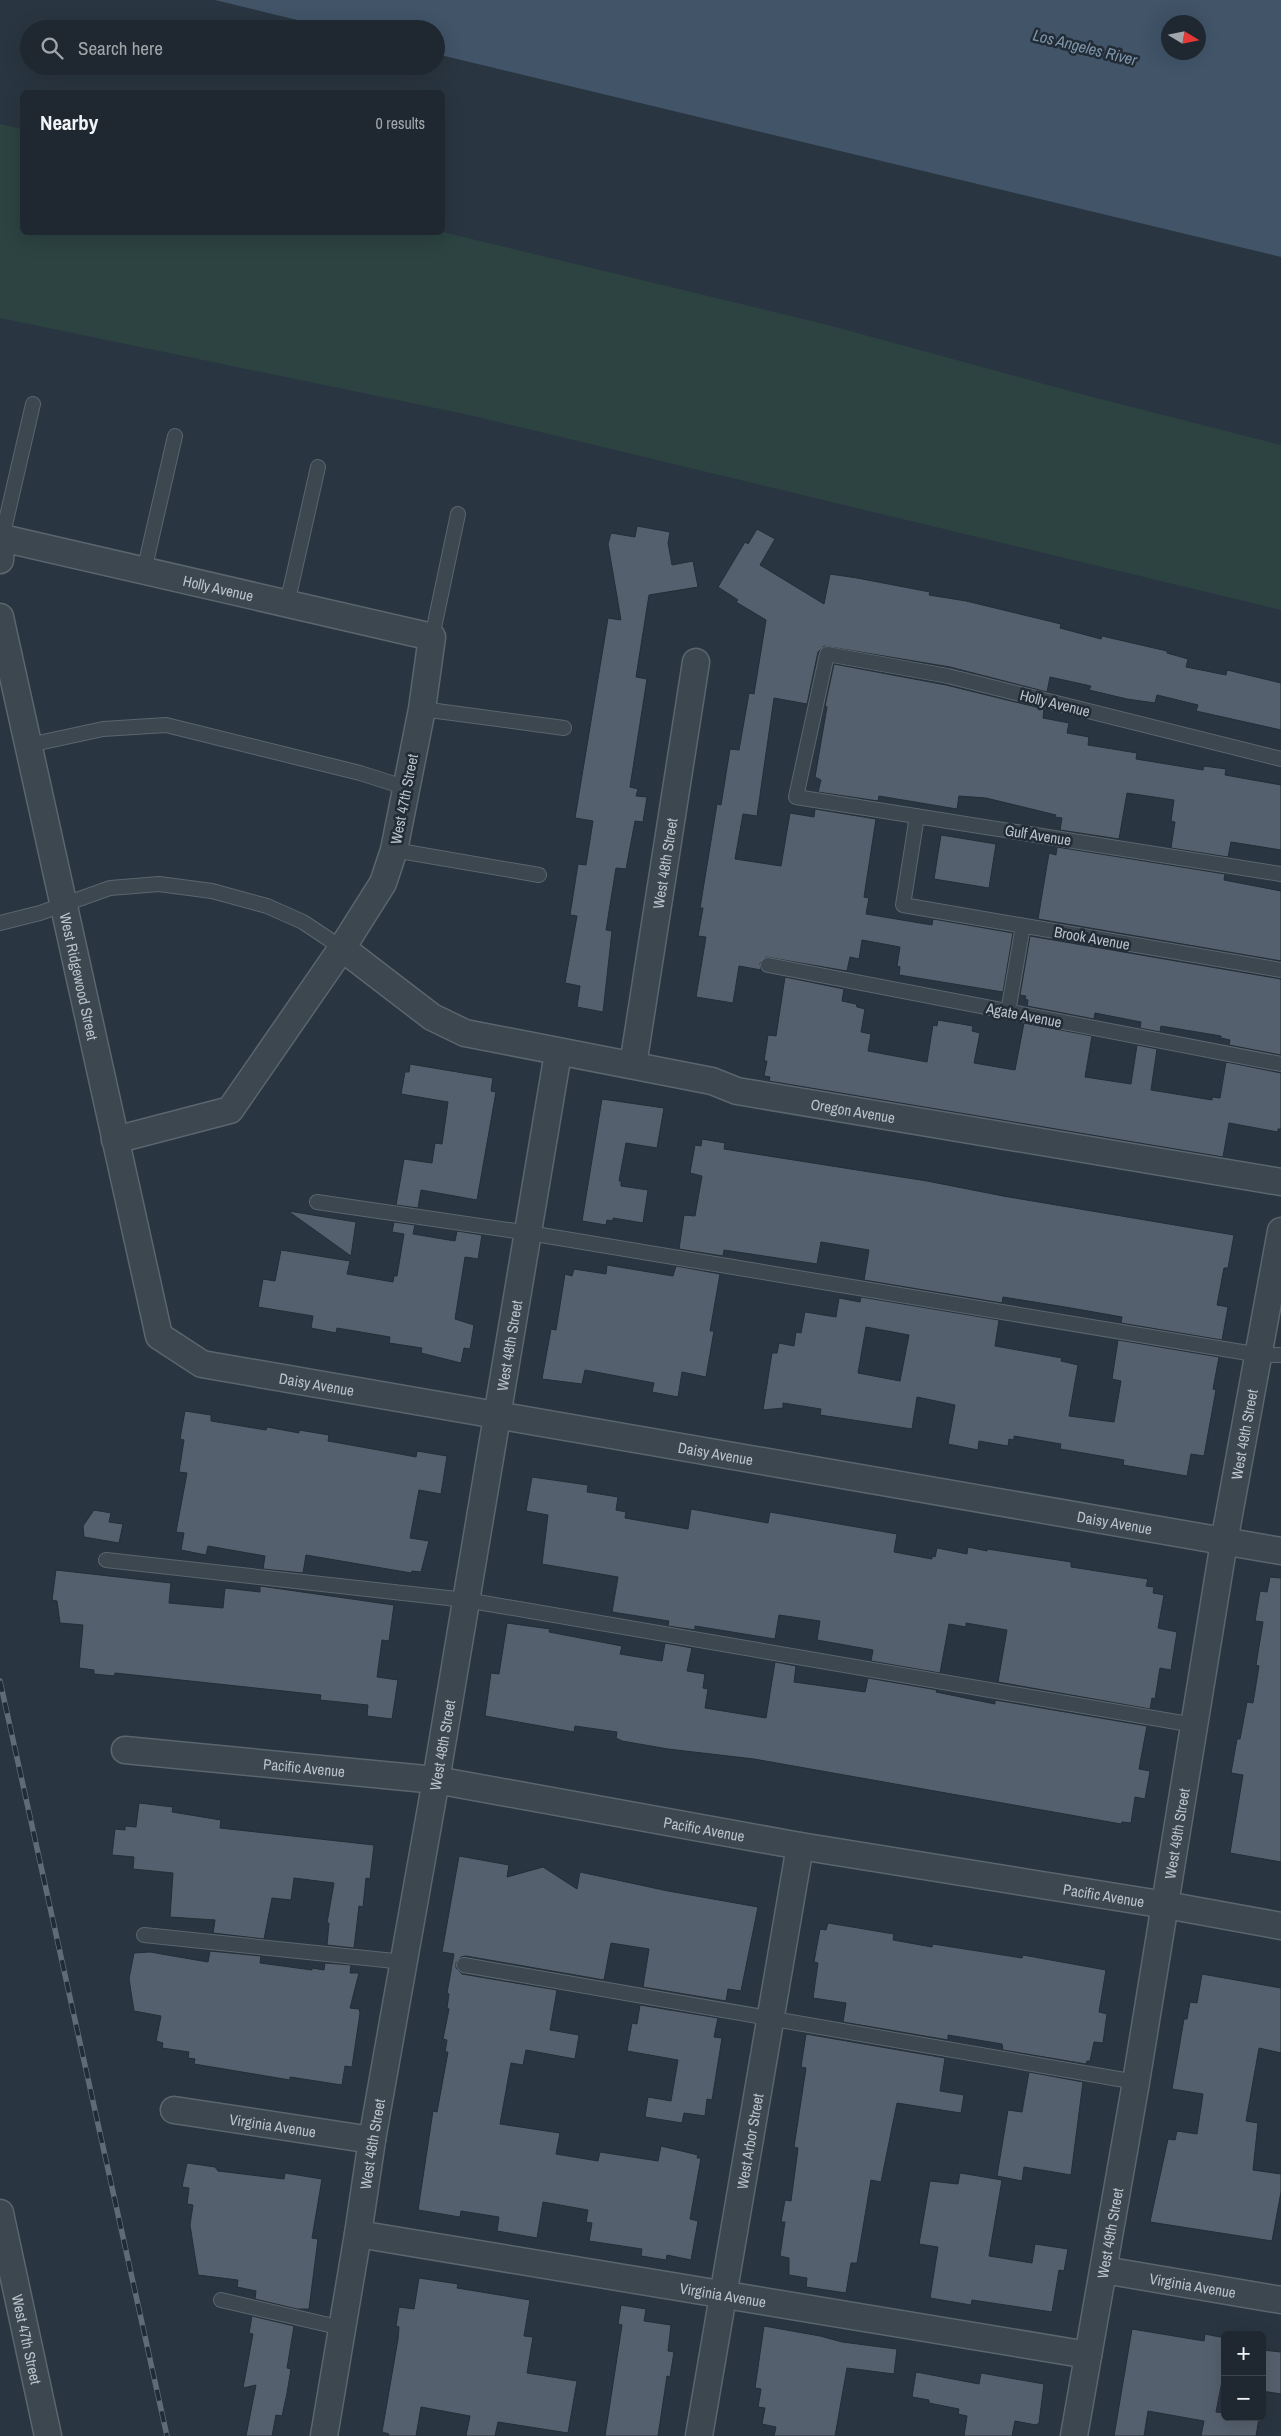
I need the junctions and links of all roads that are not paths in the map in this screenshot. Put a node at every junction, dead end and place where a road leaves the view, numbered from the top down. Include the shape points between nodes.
1 (33, 404) dead end
2 (175, 436) dead end
3 (318, 467) dead end
4 (458, 514) dead end
5 (1, 545) edge
6 (144, 572) junction
7 (286, 604) junction
8 (0, 617) edge
9 (432, 637) junction
10 (696, 662) dead end
11 (422, 709) junction
12 (564, 728) dead end
13 (29, 745) junction
14 (1281, 759) edge
15 (407, 788) junction
16 (796, 797) joint
17 (917, 816) junction
18 (394, 850) junction
19 (1281, 874) edge
20 (539, 875) dead end
21 (64, 903) junction
22 (0, 923) edge
23 (1022, 926) junction
24 (342, 948) junction
25 (768, 965) dead end
26 (1281, 970) edge
27 (1008, 1012) junction
28 (558, 1053) junction
29 (1281, 1064) edge
30 (633, 1066) junction
31 (115, 1140) junction
32 (1281, 1182) edge
33 (317, 1202) dead end
34 (1281, 1231) edge
35 (529, 1233) junction
36 (159, 1336) joint
37 (1270, 1355) edge
38 (498, 1416) junction
39 (1224, 1542) junction
40 (1281, 1551) edge
41 (106, 1560) dead end
42 (466, 1600) junction
43 (1194, 1725) junction
44 (125, 1750) dead end
45 (436, 1780) junction
46 (800, 1846) junction
47 (1166, 1905) junction
48 (1281, 1926) edge
49 (144, 1935) dead end
50 (404, 1962) junction
51 (464, 1965) dead end
52 (771, 2017) junction
53 (1136, 2082) junction
54 (174, 2110) dead end
55 (372, 2140) junction
56 (0, 2213) edge
57 (358, 2234) junction
58 (1104, 2270) junction
59 (6, 2271) edge
60 (723, 2296) junction
61 (221, 2300) dead end
62 (1281, 2300) edge
63 (342, 2328) junction
64 (1088, 2355) junction
65 (48, 2436) edge
66 (324, 2436) edge
67 (699, 2436) edge
68 (1074, 2436) edge

1 - 5 lane
2 - 6 lane
3 - 7 lane
4 - 9 lane
5 - 6 street, Holly Avenue
6 - 7 street, Holly Avenue
7 - 9 street, Holly Avenue
8 - 13 street, West Ridgewood Street
9 - 11 street, West 47th Street
10 - 30 street, West 48th Street
11 - 12 lane
11 - 15 street, West 47th Street
13 - 15 lane via 103,729 166,725 342,768
13 - 21 street, West Ridgewood Street
14 - 16 lane, Holly Avenue via 948,676 827,654
15 - 18 street, West 47th Street
16 - 17 lane, Gulf Avenue
17 - 19 lane, Gulf Avenue
17 - 23 lane, Brook Avenue via 903,905
18 - 20 lane
18 - 24 street, West 47th Street via 383,883
21 - 22 lane
21 - 24 lane via 110,888 159,884 212,891 267,906 302,922
21 - 31 street, West Ridgewood Street
23 - 26 lane, Brook Avenue
23 - 27 lane
24 - 28 street, Oregon Avenue via 432,1017 465,1033
24 - 31 street, West 47th Street via 230,1110
25 - 27 lane, Agate Avenue
27 - 29 lane, Agate Avenue
28 - 30 street, Oregon Avenue
28 - 35 street, West 48th Street
30 - 32 street, Oregon Avenue via 712,1081 738,1091
31 - 36 street, West Ridgewood Street
33 - 35 lane
34 - 37 street, West 49th Street
35 - 37 lane
35 - 38 street, West 48th Street
36 - 38 street, Daisy Avenue via 202,1364
37 - 39 street, West 49th Street
38 - 39 street, Daisy Avenue
38 - 42 street, West 48th Street
39 - 40 street, Daisy Avenue
39 - 43 street, West 49th Street
41 - 42 lane
42 - 43 lane
42 - 45 street, West 48th Street
43 - 47 street, West 49th Street
44 - 45 street, Pacific Avenue
45 - 46 street, Pacific Avenue
45 - 50 street, West 48th Street
46 - 47 street, Pacific Avenue
46 - 52 street, West Arbor Street
47 - 48 street, Pacific Avenue
47 - 53 street, West 49th Street
49 - 50 lane
50 - 55 street, West 48th Street
51 - 52 lane
52 - 53 lane
52 - 60 street, West Arbor Street
53 - 58 street, West 49th Street
54 - 55 street, Virginia Avenue
55 - 57 street, West 48th Street
56 - 59 street, West 47th Street
57 - 60 street, Virginia Avenue
57 - 63 street, West 48th Street
58 - 62 street, Virginia Avenue
58 - 64 street, West 49th Street
59 - 65 street, West 47th Street
60 - 64 street, Virginia Avenue
60 - 67 street, West Arbor Street
61 - 63 lane
63 - 66 street, West 48th Street
64 - 68 street, West 49th Street

